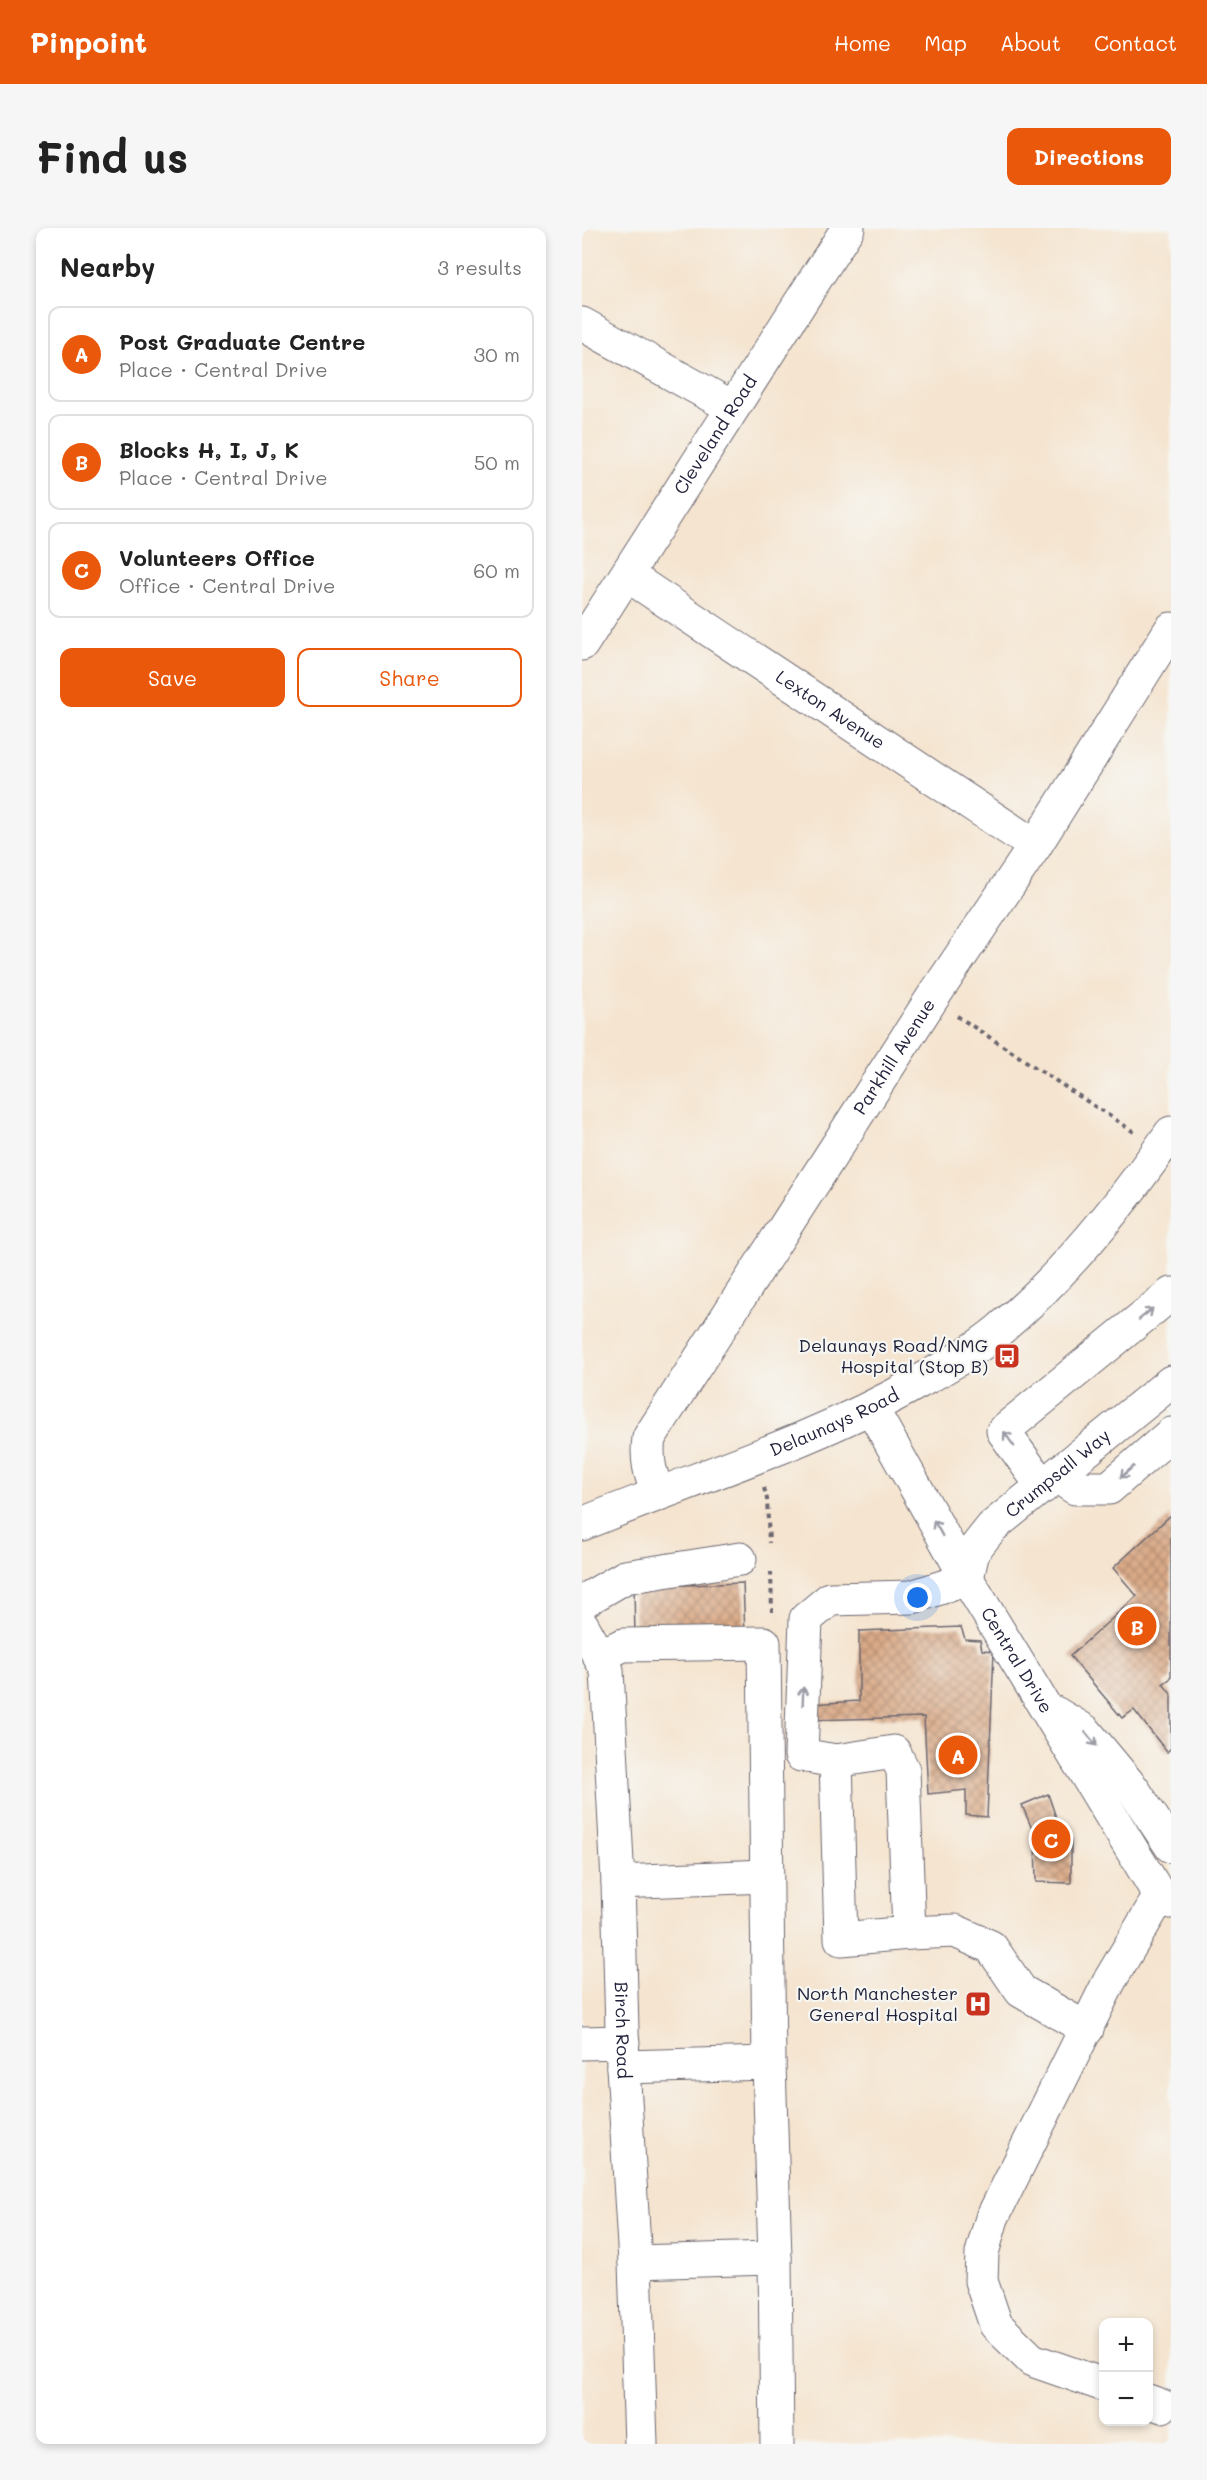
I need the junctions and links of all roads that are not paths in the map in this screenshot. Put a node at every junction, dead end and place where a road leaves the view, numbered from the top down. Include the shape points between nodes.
1 (848, 228) edge
2 (582, 324) edge
3 (732, 408) junction
4 (627, 575) junction
5 (1171, 629) edge
6 (582, 644) edge
7 (1035, 846) junction
8 (1165, 1141) edge
9 (1171, 1294) edge
10 (1171, 1382) edge
11 (872, 1409) junction
12 (1171, 1434) edge
13 (1050, 1481) junction
14 (658, 1493) junction
15 (582, 1524) edge
16 (740, 1560) dead end
17 (966, 1579) junction
18 (582, 1602) edge
19 (582, 1625) edge
20 (599, 1656) junction
21 (1044, 1705) junction
22 (836, 1761) junction
23 (1171, 1846) edge
24 (766, 1876) junction
25 (618, 1882) junction
26 (1166, 1899) edge
27 (909, 1933) junction
28 (1087, 2029) junction
29 (582, 2043) edge
30 (623, 2054) junction
31 (768, 2063) junction
32 (775, 2258) junction
33 (635, 2262) junction
34 (1099, 2383) edge
35 (641, 2444) edge
36 (777, 2444) edge

1 - 3 street, Cleveland Road
2 - 3 street
3 - 4 street, Cleveland Road
4 - 6 street, Cleveland Road
4 - 7 street, Lexton Avenue
5 - 7 street, Parkhill Avenue
7 - 14 street, Parkhill Avenue via 649,1437 650,1472
8 - 11 street, Delaunays Road via 1101,1227 1050,1283 997,1332
13 -> 9 street via 1003,1431
10 - 13 street, Crumpsall Way
11 - 14 street, Delaunays Road via 756,1459
17 -> 11 street, Central Drive
12 -> 13 street via 1109,1488 1075,1488
13 - 17 street, Crumpsall Way via 992,1527 972,1551
14 - 15 street, Delaunays Road
16 - 18 street via 625,1577
17 - 21 street, Central Drive
22 -> 17 street via 801,1755 806,1619 830,1599 912,1597
19 - 20 street, Birch Road
20 - 24 street via 623,1644 764,1642
20 - 25 street, Birch Road via 607,1670
21 -> 23 street via 1085,1731 1133,1789
21 - 26 street, Central Drive
22 - 27 street via 894,1752 903,1770
22 - 27 street via 841,1939
24 - 25 street
24 - 31 street
25 - 30 street, Birch Road
26 - 28 street via 1110,1980
27 - 28 street via 956,1931 991,1947 1021,1990
28 - 34 street via 992,2218 982,2253 981,2281 996,2325 1032,2360
29 - 30 street
30 - 31 street
30 - 33 street, Birch Road
31 - 32 street
32 - 33 street
32 - 36 street
33 - 35 street, Birch Road

